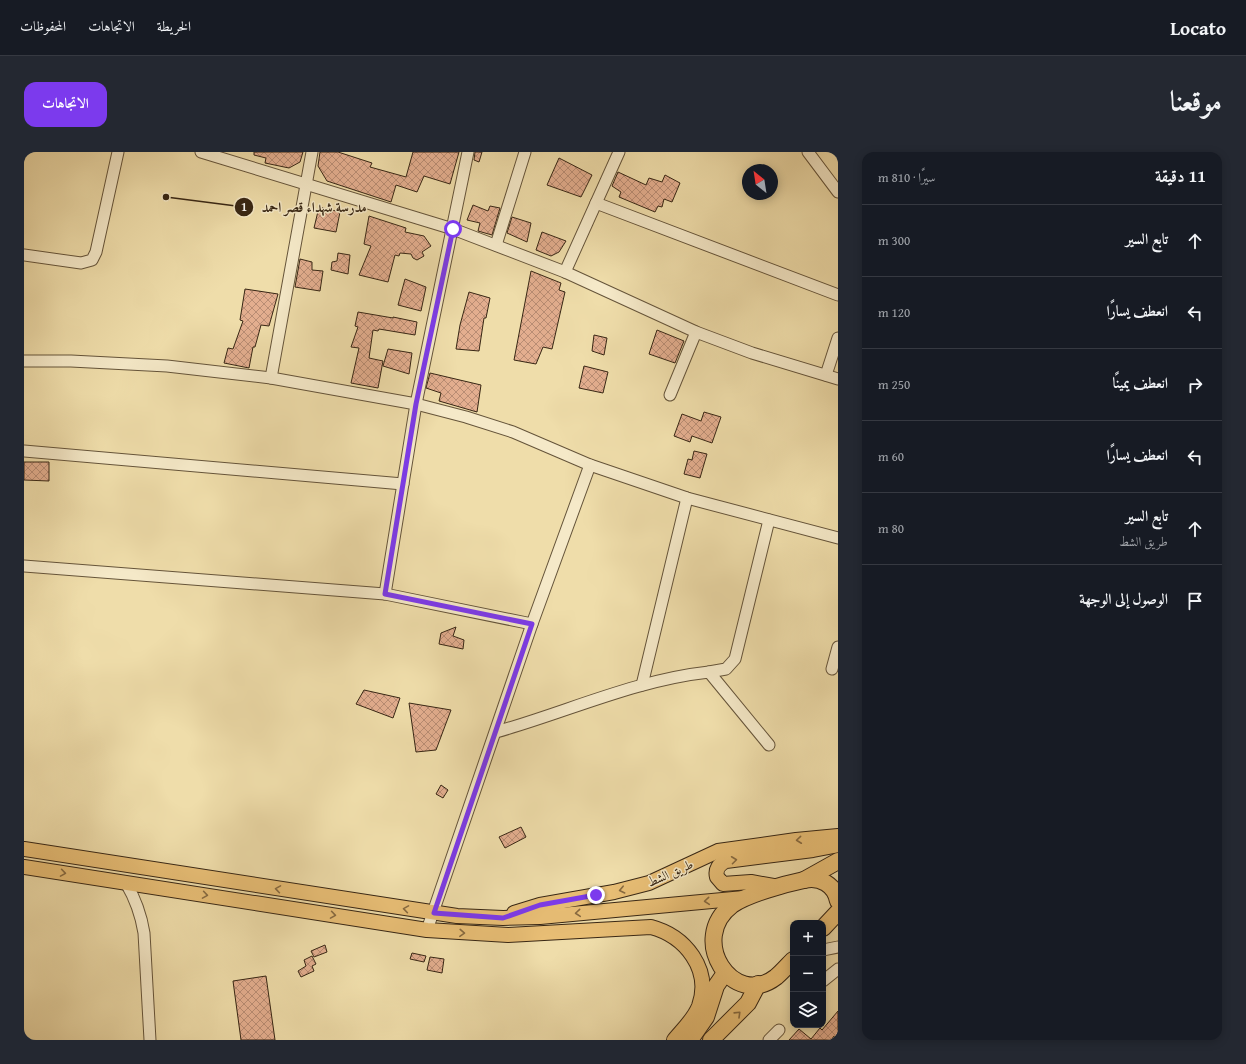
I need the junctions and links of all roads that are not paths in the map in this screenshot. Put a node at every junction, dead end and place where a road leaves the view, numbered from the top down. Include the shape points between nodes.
1 (118, 152) edge
2 (201, 152) edge
3 (312, 152) edge
4 (468, 152) edge
5 (525, 152) edge
6 (619, 152) edge
7 (808, 152) edge
8 (305, 183) junction
9 (838, 192) edge
10 (596, 203) junction
11 (453, 229) junction
12 (496, 245) junction
13 (24, 255) edge
14 (565, 272) junction
15 (838, 295) edge
16 (696, 332) junction
17 (838, 338) edge
18 (24, 361) edge
19 (826, 375) junction
20 (271, 378) junction
21 (838, 379) edge
22 (670, 395) dead end
23 (416, 404) junction
24 (24, 451) edge
25 (590, 464) junction
26 (403, 484) junction
27 (687, 498) junction
28 (769, 520) junction
29 (838, 538) edge
30 (24, 566) edge
31 (385, 594) junction
32 (532, 624) junction
33 (838, 647) edge
34 (832, 669) dead end
35 (708, 672) junction
36 (642, 685) junction
37 (496, 732) junction
38 (769, 745) dead end
39 (838, 836) edge
40 (838, 845) edge
41 (24, 849) edge
42 (838, 861) edge
43 (24, 867) edge
44 (185, 874) junction
45 (804, 880) junction
46 (126, 883) junction
47 (779, 887) junction
48 (183, 892) junction
49 (746, 898) junction
50 (838, 901) edge
51 (838, 912) edge
52 (434, 913) junction
53 (503, 918) junction
54 (826, 925) edge
55 (427, 930) junction
56 (838, 947) edge
57 (826, 949) edge
58 (787, 968) edge
59 (838, 969) edge
60 (726, 973) junction
61 (826, 979) edge
62 (758, 984) junction
63 (779, 1030) dead end
64 (150, 1040) edge
65 (674, 1040) edge
66 (690, 1040) edge
67 (711, 1040) edge
68 (769, 1040) edge

1 - 13 street via 96,252 92,260 81,263
2 - 8 street
3 - 8 street
4 - 11 street
5 - 12 street
6 - 10 street
7 - 9 street
8 - 11 street
8 - 20 street
10 - 14 street
10 - 15 street
11 - 12 street
11 - 23 street
12 - 14 street
14 - 16 street
16 - 19 street via 752,353
16 - 22 street
17 - 19 street
18 - 20 street via 167,366
19 - 21 street
20 - 23 street
23 - 25 street via 466,416 513,432
23 - 26 street
24 - 26 street
25 - 27 street
25 - 32 street
26 - 31 street
27 - 28 street
27 - 36 street
28 - 29 street
28 - 35 street via 735,659 726,669
30 - 31 street
31 - 32 street
32 - 37 street
33 - 34 street
35 - 36 street via 676,676
35 - 38 street
36 - 37 street
37 - 52 street
39 -> 53 main road, طريق الشط via 722,850 644,884 540,905
47 -> 40 main road via 751,882 723,884 716,871 719,865 726,861
41 - 44 main road
42 - 45 highway
43 -> 46 main road
44 - 48 main road
52 -> 44 main road
45 - 47 highway
45 - 50 highway via 817,879 828,884
46 - 48 main road
46 - 64 street via 140,911 144,933
47 - 49 highway
48 -> 55 main road
49 -> 53 main road via 540,917
49 - 60 highway via 726,912 715,933 714,950 718,963
51 - 54 highway
52 - 53 main road
52 - 55 street
55 -> 65 main road via 508,934 642,926 667,932 681,941 692,953 702,981 696,1013
56 - 57 street
58 - 62 highway via 775,978
59 - 61 street
60 - 62 highway via 741,982
60 - 66 highway via 716,986 706,1017
67 -> 62 highway via 748,1003
63 - 68 street

